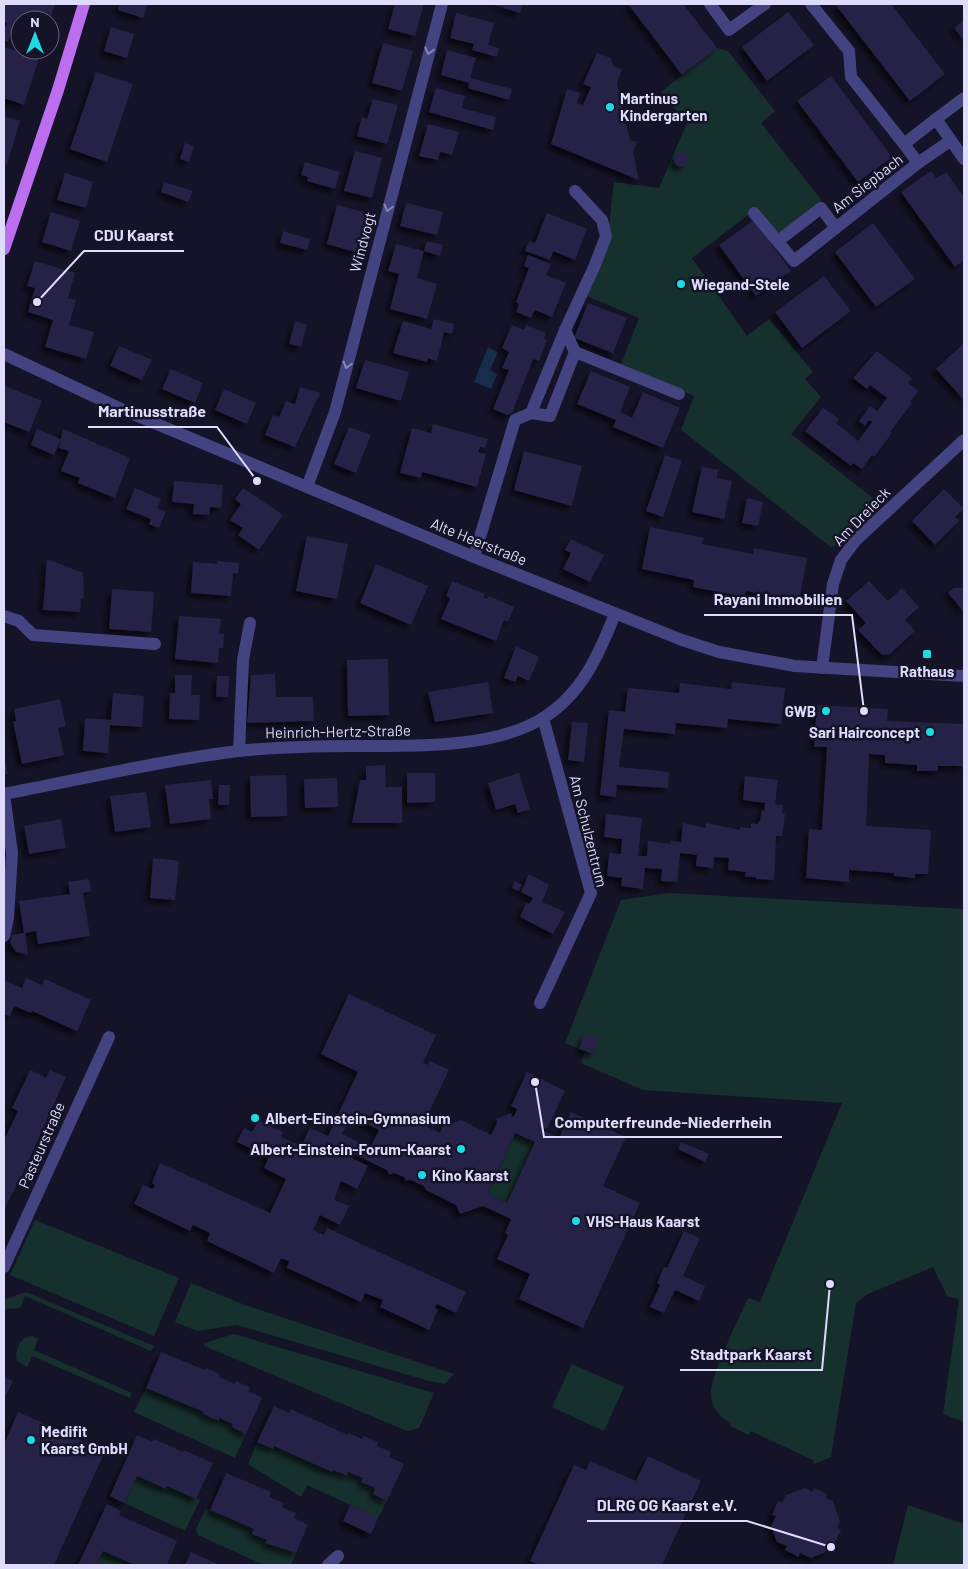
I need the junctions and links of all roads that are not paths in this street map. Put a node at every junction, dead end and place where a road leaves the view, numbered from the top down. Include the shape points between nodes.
1 (84, 4) edge
2 (442, 4) edge
3 (710, 4) edge
4 (766, 4) edge
5 (811, 4) edge
6 (964, 98) edge
7 (936, 119) junction
8 (950, 141) junction
9 (904, 144) junction
10 (964, 159) edge
11 (918, 163) junction
12 (575, 190) dead end
13 (754, 213) dead end
14 (836, 228) junction
15 (778, 241) junction
16 (4, 249) edge
17 (565, 330) junction
18 (575, 352) junction
19 (4, 354) edge
20 (679, 394) dead end
21 (531, 413) junction
22 (964, 440) edge
23 (308, 487) junction
24 (474, 557) junction
25 (615, 614) junction
26 (4, 616) edge
27 (250, 623) dead end
28 (155, 644) dead end
29 (822, 668) junction
30 (964, 676) edge
31 (543, 718) junction
32 (239, 751) junction
33 (4, 794) edge
34 (4, 936) edge
35 (540, 1003) dead end
36 (109, 1037) dead end
37 (4, 1267) edge
38 (338, 1556) dead end
39 (328, 1565) edge

1 - 16 main road
2 -> 23 street, Windvogt via 335,412
3 - 4 street via 729,30
5 - 9 street, Am Siepbach via 849,51 851,77
6 - 7 street, Am Siepbach
7 - 8 street
7 - 9 street, Am Siepbach
8 - 10 street
8 - 11 street, Am Siepbach
9 - 11 street, Am Siepbach
11 - 14 street, Am Siepbach
12 - 17 street via 602,220 606,236
13 - 15 street, Am Siepbach
14 - 15 street, Am Siepbach via 794,261
14 - 15 street, Am Siepbach via 821,208
17 - 18 street
17 - 21 street
18 - 20 street
18 - 21 street via 550,416
19 - 23 street, Alte Heerstraße via 112,405
21 - 24 street via 515,420
22 - 29 street, Am Dreieck via 856,540 841,560 833,584
23 - 24 street, Alte Heerstraße
24 - 25 street, Alte Heerstraße
25 - 29 street, Alte Heerstraße via 718,652
25 - 31 street, Heinrich-Hertz-Straße via 582,682
26 - 28 street via 19,621 33,635
27 - 32 street via 243,660
29 - 30 street, Alte Heerstraße
31 - 32 street, Heinrich-Hertz-Straße via 493,736 453,744 302,746
31 - 35 street, Am Schulzentrum via 591,893
32 - 33 street, Heinrich-Hertz-Straße
33 - 34 street via 12,853
36 - 37 street, Pasteurstraße
38 - 39 street

